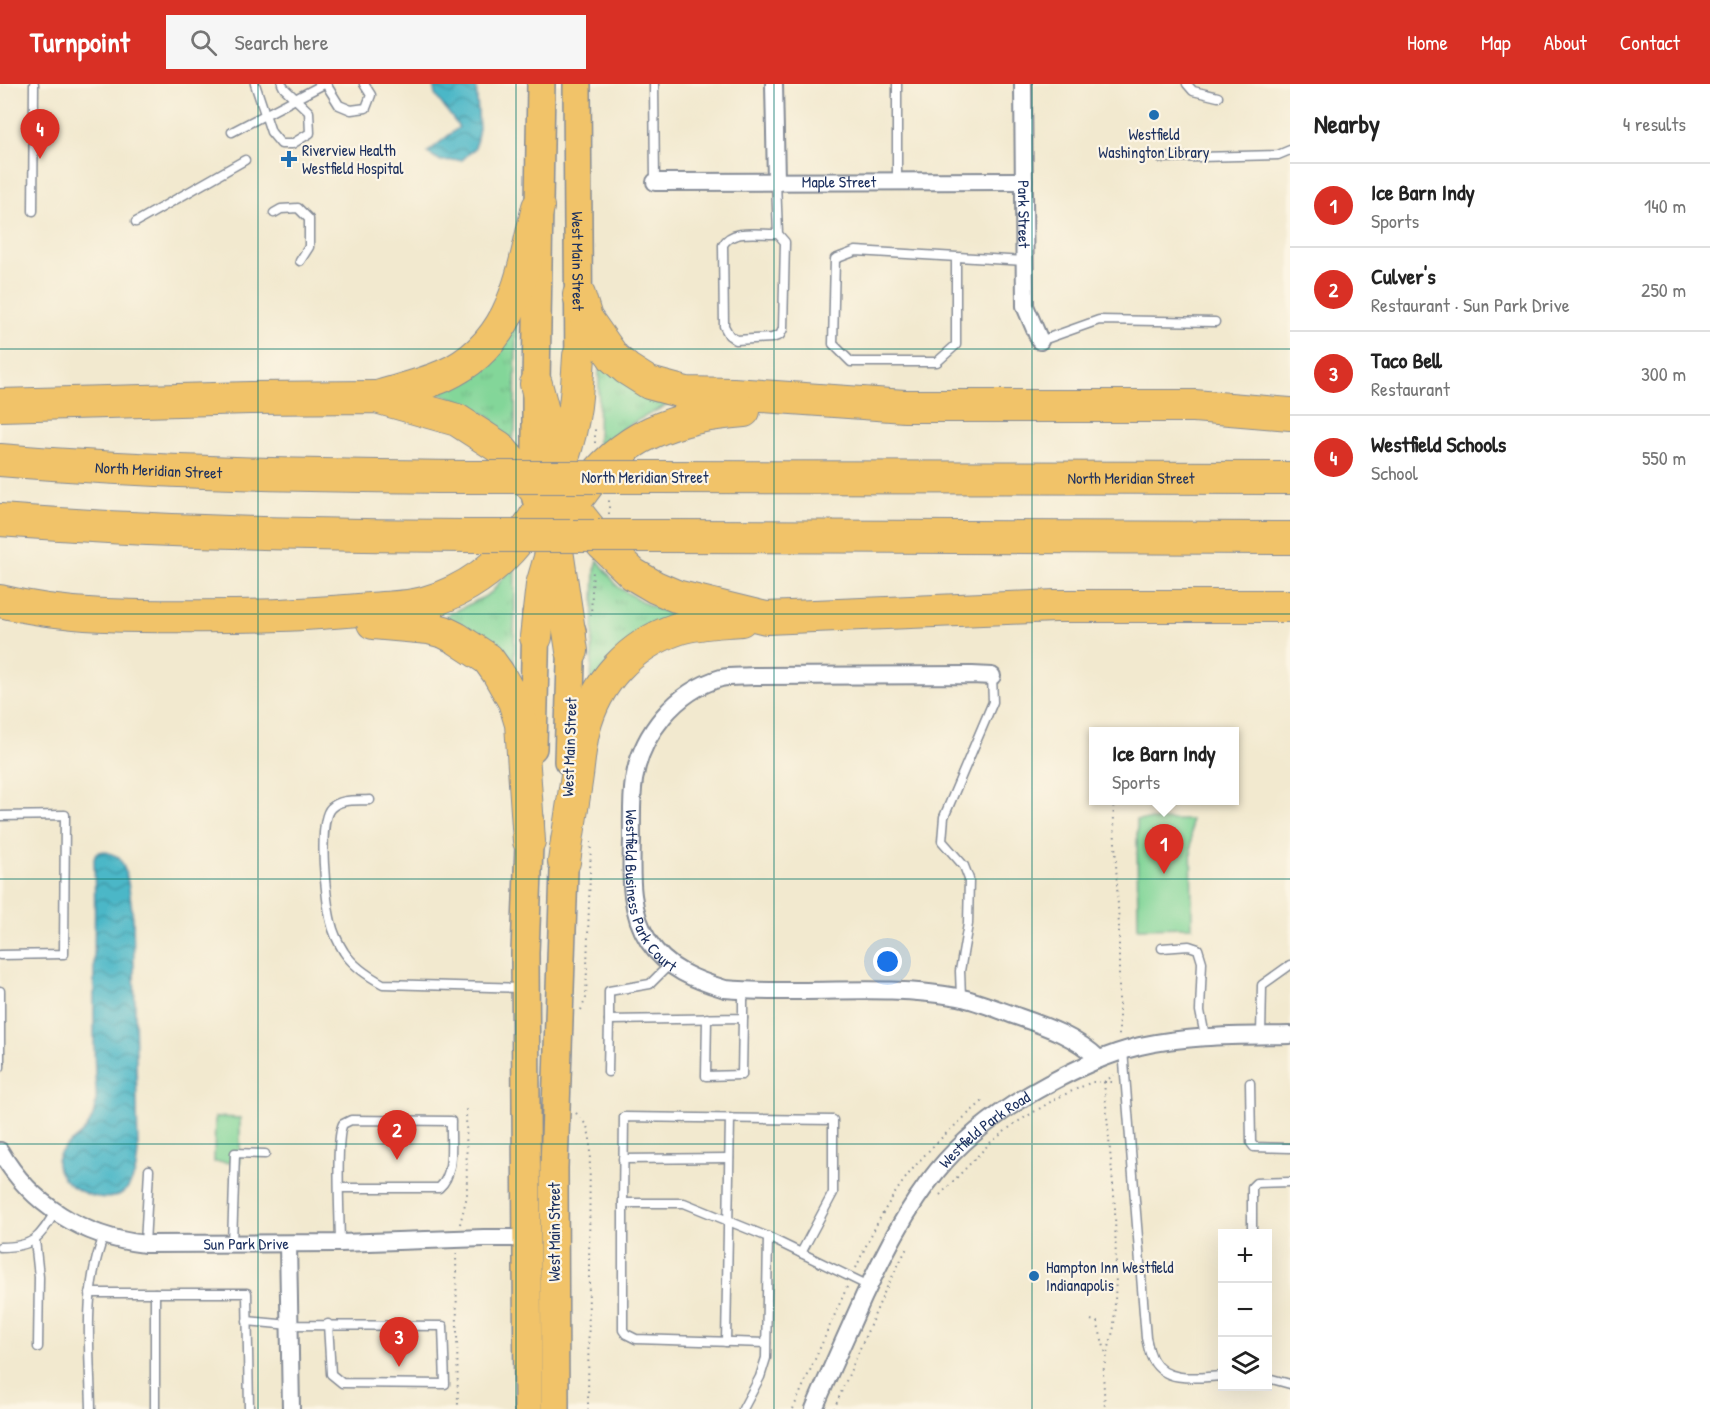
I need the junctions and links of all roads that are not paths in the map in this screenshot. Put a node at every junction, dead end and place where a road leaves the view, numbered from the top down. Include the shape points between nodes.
1 (33, 84) edge
2 (255, 84) edge
3 (282, 84) edge
4 (325, 84) edge
5 (364, 84) edge
6 (541, 84) edge
7 (577, 84) edge
8 (654, 84) edge
9 (774, 84) edge
10 (897, 84) edge
11 (1023, 84) edge
12 (1188, 84) edge
13 (1218, 97) dead end
14 (295, 98) junction
15 (266, 116) junction
16 (232, 132) dead end
17 (1290, 150) edge
18 (1160, 158) dead end
19 (245, 160) dead end
20 (897, 181) junction
21 (1024, 181) junction
22 (655, 182) joint
23 (776, 182) junction
24 (538, 207) junction
25 (33, 211) dead end
26 (274, 213) dead end
27 (136, 222) dead end
28 (778, 234) junction
29 (956, 257) junction
30 (300, 261) dead end
31 (1025, 261) junction
32 (579, 295) junction
33 (1215, 322) dead end
34 (1040, 341) joint
35 (579, 356) junction
36 (536, 384) junction
37 (376, 397) junction
38 (840, 403) junction
39 (0, 405) edge
40 (1290, 414) edge
41 (0, 460) edge
42 (558, 470) junction
43 (1290, 478) edge
44 (556, 510) junction
45 (0, 520) edge
46 (1290, 538) edge
47 (0, 601) edge
48 (1290, 606) edge
49 (298, 615) junction
50 (766, 618) junction
51 (536, 637) joint
52 (572, 651) joint
53 (992, 676) joint
54 (370, 800) dead end
55 (0, 816) edge
56 (529, 841) junction
57 (564, 862) junction
58 (1162, 948) dead end
59 (0, 955) edge
60 (669, 964) junction
61 (1290, 965) edge
62 (525, 988) junction
63 (0, 991) edge
64 (743, 991) junction
65 (961, 998) junction
66 (707, 1018) junction
67 (743, 1018) junction
68 (609, 1020) junction
69 (1290, 1035) edge
70 (1205, 1036) junction
71 (1261, 1036) junction
72 (1121, 1051) junction
73 (1099, 1059) junction
74 (0, 1067) edge
75 (608, 1072) dead end
76 (1250, 1083) dead end
77 (730, 1118) junction
78 (1290, 1148) edge
79 (0, 1150) edge
80 (265, 1154) dead end
81 (729, 1158) junction
82 (623, 1159) junction
83 (149, 1170) dead end
84 (1290, 1182) edge
85 (340, 1188) junction
86 (622, 1203) junction
87 (55, 1212) junction
88 (729, 1221) junction
89 (1252, 1229) edge
90 (104, 1236) junction
91 (768, 1237) junction
92 (528, 1238) junction
93 (35, 1240) junction
94 (340, 1243) junction
95 (145, 1244) junction
96 (232, 1244) junction
97 (288, 1244) junction
98 (0, 1247) edge
99 (801, 1253) junction
100 (869, 1286) junction
101 (90, 1293) junction
102 (154, 1293) junction
103 (247, 1321) junction
104 (328, 1324) junction
105 (290, 1325) junction
106 (726, 1341) junction
107 (766, 1343) junction
108 (38, 1347) dead end
109 (1218, 1376) edge
110 (1272, 1379) edge
111 (1290, 1384) edge
112 (746, 1408) edge
113 (91, 1409) edge
114 (155, 1409) edge
115 (249, 1409) edge
116 (291, 1409) edge
117 (528, 1409) edge
118 (555, 1409) edge
119 (814, 1409) edge

1 - 25 lane
2 - 15 lane
3 - 14 lane
4 - 5 lane via 339,105 351,110 366,108 371,94
4 - 14 lane
6 - 24 main road
7 - 32 main road, West Main Street
8 - 22 lane
9 - 23 street
10 - 20 lane
11 - 21 street, Park Street
12 - 13 lane via 1193,91
14 - 15 lane
14 - 15 lane via 309,112 310,133 292,144 281,144 271,132
15 - 16 lane
17 - 18 lane via 1278,155
19 - 27 lane
20 - 21 street, Maple Street
20 - 23 street, Maple Street
21 - 31 street, Park Street
22 - 23 street, Maple Street
23 - 28 lane
24 - 36 main road
24 - 37 highway via 513,305 477,354 446,375
26 - 30 lane via 298,208 309,219 309,247
28 - 28 lane via 785,242 783,329 780,336 772,338 736,340 724,326 723,245 734,235
29 - 29 lane via 856,251 835,260 833,344 851,362 938,362 956,345
29 - 31 lane
31 - 34 street, Park Street via 1025,306
32 - 35 main road, West Main Street
32 - 38 highway via 586,318 606,350 649,383 686,393
33 - 34 lane via 1099,320
35 - 42 highway via 574,408
35 - 44 main road, West Main Street
36 - 42 highway
36 - 44 main road
37 - 39 highway
37 - 44 highway via 457,420 479,432 507,455
38 - 40 highway via 1194,406
38 - 44 highway via 718,413 666,425 605,463
41 - 43 highway, North Meridian Street, bridge via 262,475
42 - 44 highway via 562,484
44 - 49 highway via 478,579 435,600
44 - 50 highway via 602,544 633,574 655,587 676,596
44 - 51 highway
44 - 52 highway
45 - 46 highway, bridge via 268,535
47 - 49 highway via 93,615
48 - 50 highway via 1056,606
49 - 56 highway via 429,628 456,638 488,659 508,688 521,724
50 - 57 highway via 677,629 649,642 620,664 603,685 589,714 580,746
51 - 56 main road, West Main Street
52 - 57 main road, West Main Street
53 - 60 street, Westfield Business Park Court via 723,678 699,686 682,699 652,731 640,755 634,781 632,893 638,920
53 - 65 lane via 993,702 944,817 942,832 942,842 964,866 969,879
54 - 62 lane via 339,802 324,817 324,863 331,924 344,952 366,975 383,984
55 - 59 lane via 64,815 64,954
56 - 62 main road, West Main Street
57 - 118 main road, West Main Street via 554,1168
58 - 70 lane via 1198,949
60 - 64 street, Westfield Business Park Court via 698,981
60 - 68 lane via 650,984 609,991
61 - 71 lane via 1262,985
62 - 92 main road, West Main Street
63 - 74 lane
64 - 65 street, Westfield Business Park Court via 915,992
64 - 67 lane
65 - 73 street, Westfield Business Park Court via 1071,1038
66 - 67 lane
66 - 67 lane via 706,1076 742,1075
66 - 68 lane
68 - 75 lane
69 - 71 street, Westfield Park Road
70 - 71 street, Westfield Park Road
70 - 72 street, Westfield Park Road
72 - 73 street, Westfield Park Road
72 - 109 lane via 1151,1359 1160,1371 1180,1377
73 - 100 street, Westfield Park Road via 1027,1096 958,1149 938,1170 898,1227
76 - 78 lane via 1251,1143 1254,1147
77 - 81 lane
77 - 82 lane via 624,1117
77 - 99 lane via 833,1120 832,1193
79 - 87 street, Sun Park Drive via 24,1185
80 - 96 lane via 235,1153
81 - 82 lane
81 - 88 lane
82 - 86 lane
83 - 95 lane
84 - 89 lane via 1256,1183 1252,1187
85 - 85 lane via 439,1188 449,1172 450,1121 346,1122 339,1134
85 - 94 lane
86 - 88 lane via 684,1203
86 - 106 lane via 626,1334 636,1339
87 - 90 street, Sun Park Drive
87 - 93 lane
88 - 91 lane
88 - 106 lane
90 - 95 street, Sun Park Drive
90 - 101 lane via 93,1267
91 - 99 lane
91 - 107 lane
92 - 94 street, Sun Park Drive
92 - 117 main road, West Main Street
93 - 98 lane
93 - 108 lane
94 - 97 street, Sun Park Drive
95 - 96 street, Sun Park Drive
96 - 97 street, Sun Park Drive
97 - 105 street
99 - 100 lane
100 - 119 street, Westfield Park Road
101 - 102 lane
101 - 113 lane
102 - 103 lane via 247,1293
102 - 114 lane
103 - 105 lane
103 - 115 lane
104 - 104 lane via 443,1326 445,1384 337,1381 331,1374
104 - 105 lane
105 - 116 street
106 - 107 lane
107 - 112 lane via 766,1358
110 - 111 lane

